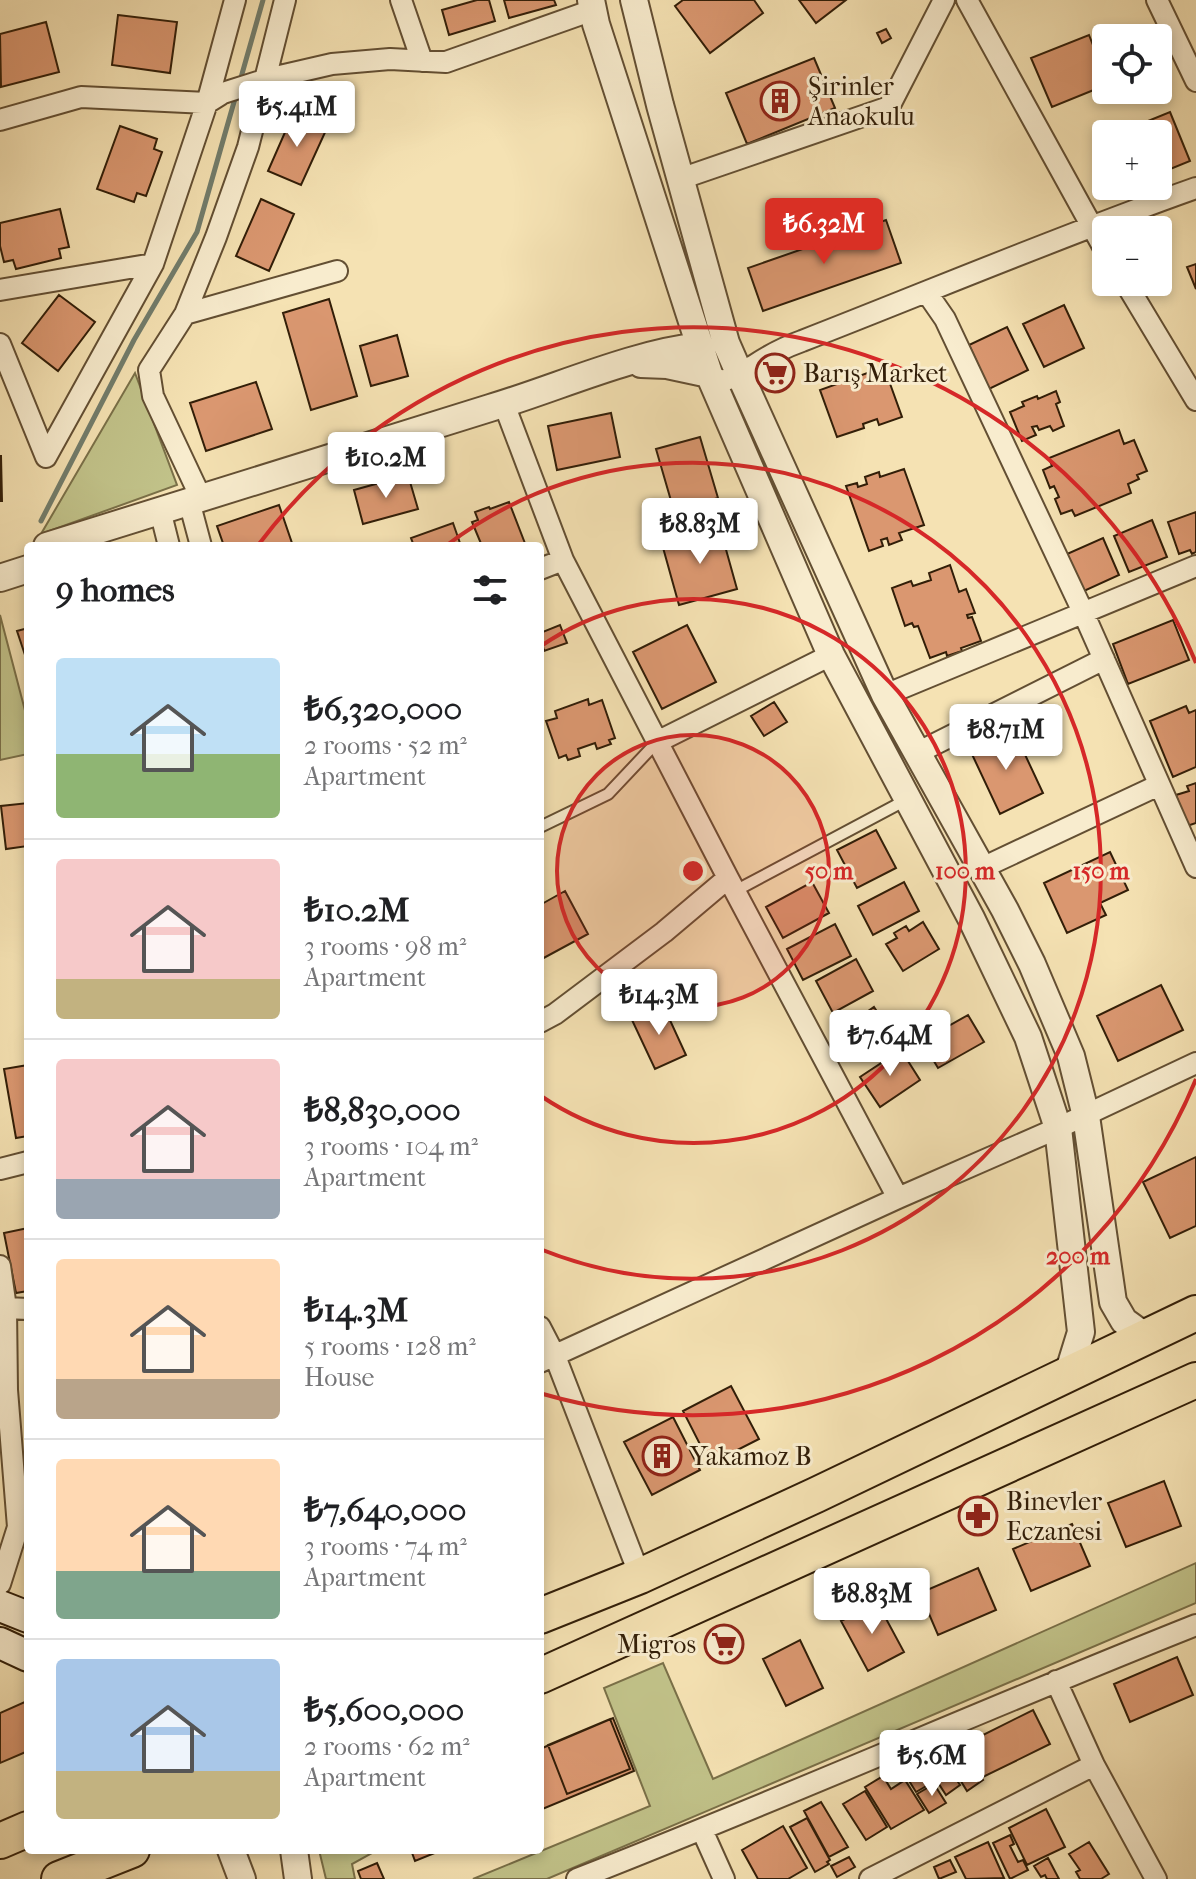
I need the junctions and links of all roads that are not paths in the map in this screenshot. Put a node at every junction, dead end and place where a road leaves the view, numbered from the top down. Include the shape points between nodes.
1 (235, 0) edge
2 (285, 0) edge
3 (401, 0) edge
4 (634, 0) edge
5 (944, 0) edge
6 (967, 0) edge
7 (1157, 0) edge
8 (592, 5) edge
9 (422, 61) junction
10 (1196, 81) edge
11 (257, 82) junction
12 (215, 98) junction
13 (0, 120) edge
14 (680, 179) junction
15 (1196, 188) edge
16 (1090, 226) junction
17 (1092, 229) edge
18 (153, 264) junction
19 (337, 271) dead end
20 (0, 290) edge
21 (927, 293) junction
22 (1133, 296) edge
23 (185, 314) junction
24 (726, 343) junction
25 (796, 343) junction
26 (0, 344) edge
27 (700, 346) junction
28 (626, 363) junction
29 (709, 374) junction
30 (740, 375) junction
31 (1196, 400) edge
32 (504, 404) junction
33 (195, 499) junction
34 (160, 510) junction
35 (60, 542) edge
36 (90, 542) edge
37 (168, 542) edge
38 (200, 542) edge
39 (24, 553) edge
40 (563, 560) junction
41 (0, 561) edge
42 (1196, 566) edge
43 (544, 567) edge
44 (24, 570) edge
45 (0, 578) edge
46 (1083, 612) junction
47 (831, 655) junction
48 (1104, 659) junction
49 (885, 695) junction
50 (657, 742) junction
51 (917, 753) junction
52 (1159, 785) junction
53 (908, 799) junction
54 (544, 825) edge
55 (1196, 867) edge
56 (982, 868) junction
57 (731, 885) junction
58 (544, 1020) edge
59 (1196, 1063) edge
60 (1086, 1116) junction
61 (1058, 1128) junction
62 (24, 1163) edge
63 (0, 1169) edge
64 (898, 1198) junction
65 (0, 1266) edge
66 (6, 1308) junction
67 (24, 1309) edge
68 (1196, 1313) edge
69 (1146, 1337) junction
70 (547, 1359) edge
71 (1068, 1374) junction
72 (1196, 1381) edge
73 (4, 1388) edge
74 (24, 1398) edge
75 (640, 1576) junction
76 (0, 1584) edge
77 (0, 1606) edge
78 (544, 1614) edge
79 (24, 1615) edge
80 (1196, 1625) edge
81 (0, 1643) edge
82 (24, 1654) edge
83 (544, 1674) edge
84 (1056, 1681) junction
85 (1094, 1765) junction
86 (702, 1830) junction
87 (24, 1831) edge
88 (0, 1841) edge
89 (122, 1854) edge
90 (233, 1854) edge
91 (295, 1854) edge
92 (59, 1879) edge
93 (242, 1879) edge
94 (298, 1879) edge
95 (577, 1879) edge
96 (724, 1879) edge
97 (870, 1879) edge
98 (1156, 1879) edge

1 - 12 street
2 - 11 street
3 - 9 street
4 - 14 street
5 - 14 street via 889,107
6 - 16 street
7 - 10 street
8 - 9 street via 446,62
8 - 27 street
9 - 11 street via 332,64
11 - 12 street
11 - 23 street via 248,147
12 - 13 street via 81,97
12 - 18 street
14 - 24 street
15 - 16 street
16 - 17 street
16 - 21 street
18 - 20 street
18 - 26 street via 46,457
19 - 23 street
21 - 25 street
21 - 46 street via 945,319
22 - 31 street
23 - 33 street via 149,370 153,396
24 - 25 street via 753,350
24 - 27 street
24 - 30 street
25 - 30 street
27 - 28 street
27 - 29 street
28 - 29 street
28 - 32 street
29 - 30 street via 720,381
29 - 47 street
30 - 49 street
32 - 33 street
32 - 40 street
33 - 34 street
33 - 38 street
34 - 35 street
34 - 36 street
34 - 37 street
39 - 41 street
40 - 43 street
40 - 50 street
42 - 46 street
44 - 45 street
46 - 48 street
46 - 49 street
47 - 50 street
47 - 53 street
48 - 51 street
48 - 52 street
49 - 51 street
50 - 54 lane via 608,794
50 - 57 street
51 - 56 street
52 - 55 street
52 - 56 street
53 - 57 lane
53 - 61 street via 1028,1037
56 - 60 street via 1065,1041
57 - 58 street
57 - 64 street
59 - 60 street
60 - 61 street
60 - 69 street via 1113,1302 1124,1321
61 - 64 street
61 - 71 street via 1081,1332
62 - 63 street
64 - 70 street
65 - 66 street
66 - 67 street
66 - 73 street
68 - 69 main road
69 - 71 main road
70 - 75 street
71 - 75 main road
72 - 83 main road
73 - 74 street
73 - 76 street via 18,1527
75 - 78 main road
77 - 79 main road
80 - 84 street
81 - 82 main road
84 - 85 street
84 - 86 street
85 - 97 street
85 - 98 street
86 - 95 street
86 - 96 street
87 - 88 main road
89 - 92 main road
90 - 93 street
91 - 94 street

